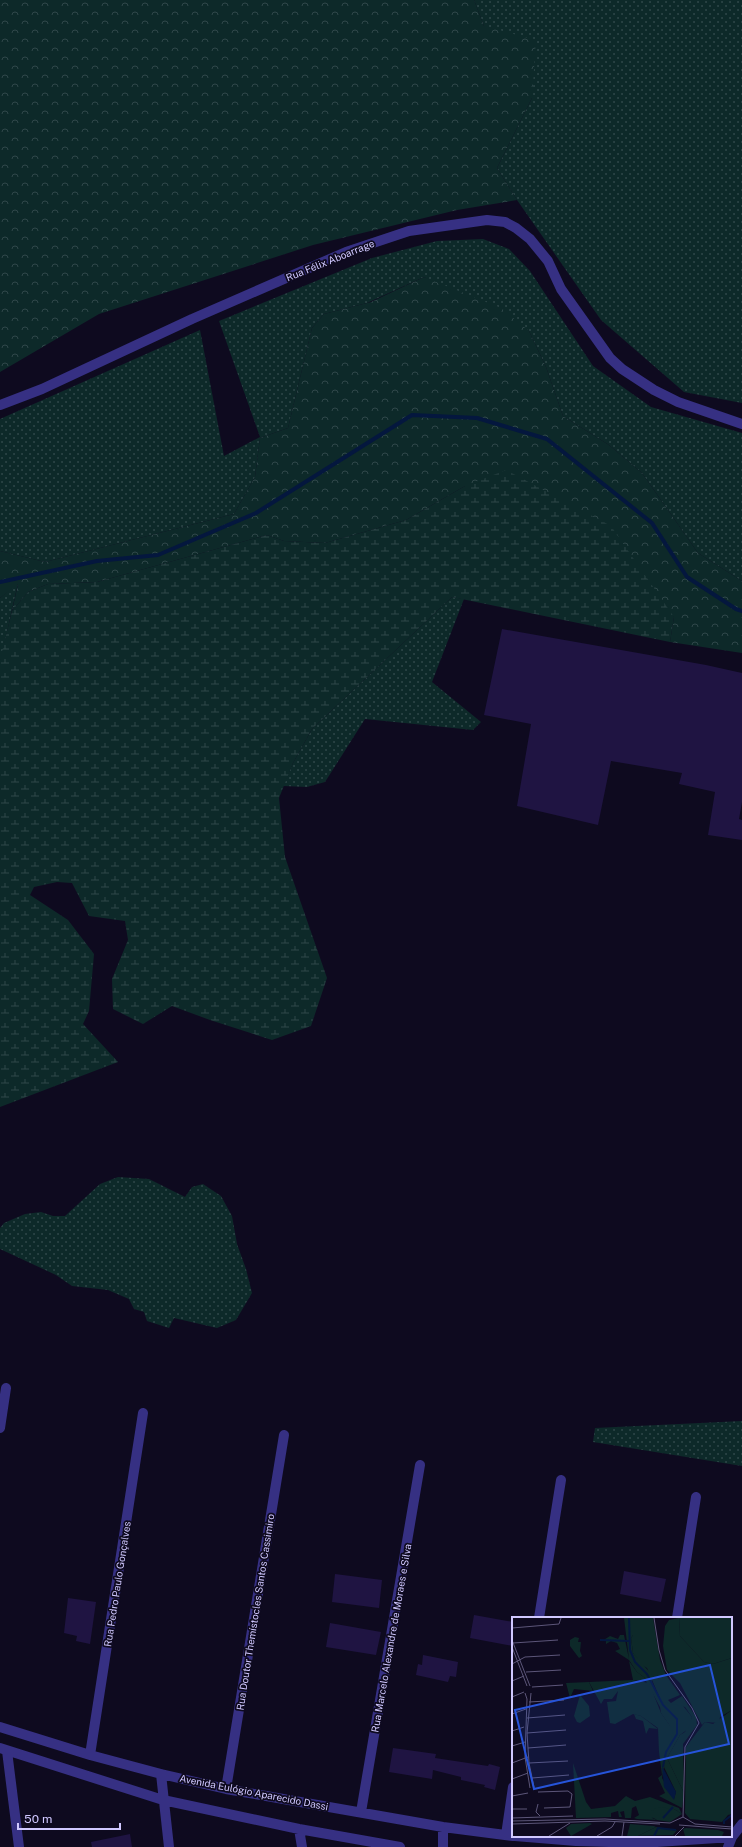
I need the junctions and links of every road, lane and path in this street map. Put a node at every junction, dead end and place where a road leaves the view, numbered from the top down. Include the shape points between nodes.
1 (0, 405) edge
2 (742, 424) edge
3 (6, 1388) dead end
4 (143, 1413) dead end
5 (0, 1428) edge
6 (284, 1435) dead end
7 (420, 1465) dead end
8 (561, 1480) dead end
9 (696, 1498) dead end
10 (539, 1617) edge
11 (677, 1617) edge
12 (0, 1727) edge
13 (3, 1750) edge
14 (90, 1755) junction
15 (161, 1774) junction
16 (226, 1789) junction
17 (162, 1800) junction
18 (361, 1812) junction
19 (512, 1812) edge
20 (742, 1824) edge
21 (443, 1827) junction
22 (299, 1830) junction
23 (511, 1836) edge
24 (732, 1836) edge
25 (524, 1837) edge
26 (710, 1837) edge
27 (732, 1837) edge
28 (642, 1840) edge
29 (19, 1847) edge
30 (169, 1847) edge
31 (302, 1847) edge
32 (400, 1847) edge
33 (443, 1847) edge
34 (728, 1847) edge

1 - 2 street, Rua Félix Aboarrage via 42,389 192,319 346,252 409,231 487,220 505,222 530,239 548,261 561,289 610,358 622,369 678,402
3 - 5 street
4 - 14 street, Rua Pedro Paulo Gonçalves
6 - 16 street, Rua Doutor Themístocles Santos Cassimiro
7 - 18 street, Rua Marcelo Alexandre de Moraes e Silva
8 - 10 street
9 - 11 street
12 - 14 street, Avenida Eulógio Aparecido Dassi
13 - 17 street
13 - 29 street
14 - 15 street, Avenida Eulógio Aparecido Dassi
15 - 16 street, Avenida Eulógio Aparecido Dassi
15 - 17 street
16 - 18 street, Avenida Eulógio Aparecido Dassi
17 - 22 street
17 - 30 street
18 - 21 street, Avenida Eulógio Aparecido Dassi
19 - 23 street
20 - 24 street
21 - 23 street, Avenida Eulógio Aparecido Dassi
21 - 33 street
22 - 31 street
22 - 32 street
25 - 28 street, Avenida Eulógio Aparecido Dassi via 576,1841
26 - 28 street, Avenida Eulógio Aparecido Dassi
27 - 34 street

